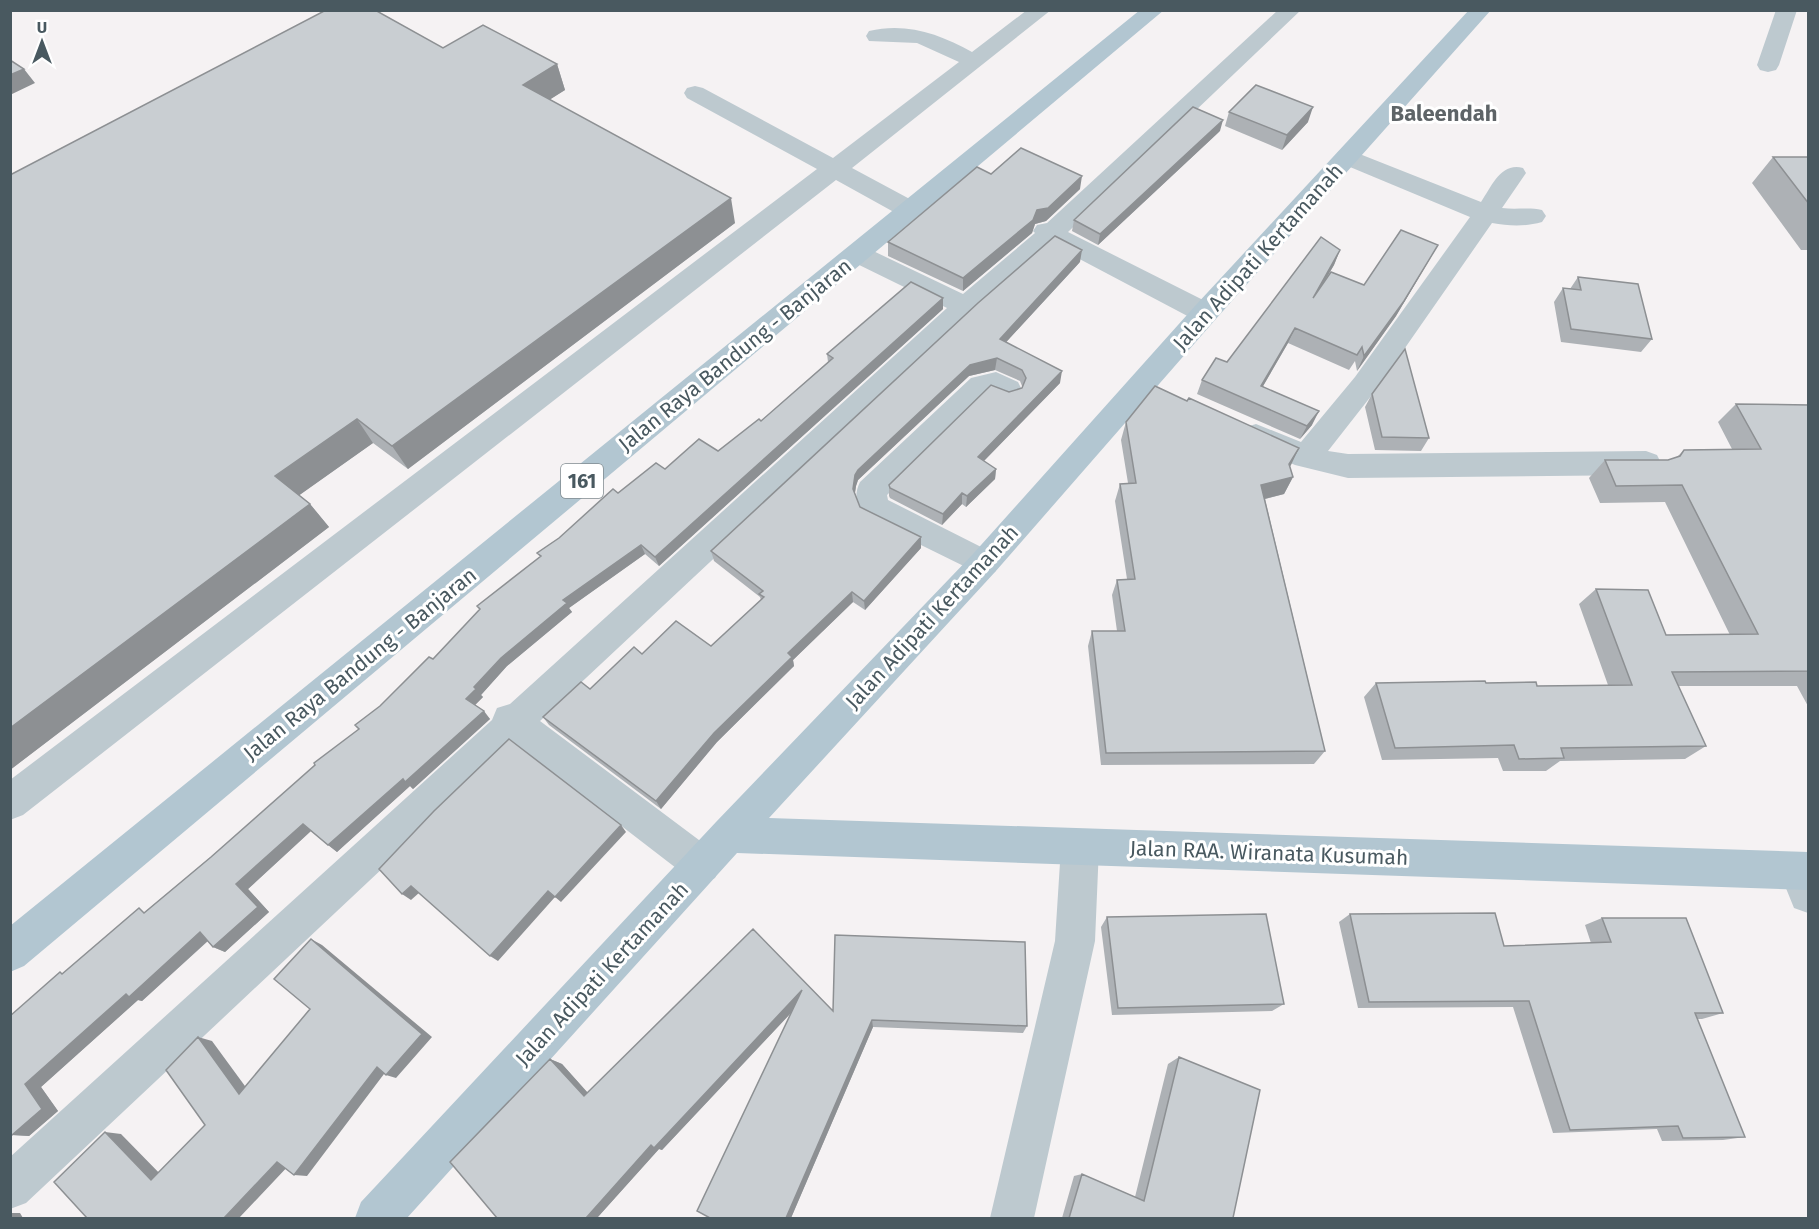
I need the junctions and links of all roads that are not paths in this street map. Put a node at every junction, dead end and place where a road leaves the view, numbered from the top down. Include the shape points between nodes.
1 (1041, 10) edge
2 (1154, 10) edge
3 (1291, 10) edge
4 (1481, 10) edge
5 (1787, 10) edge
6 (877, 36) dead end
7 (974, 62) junction
8 (1768, 65) dead end
9 (695, 93) dead end
10 (1347, 157) junction
11 (835, 170) junction
12 (1514, 173) dead end
13 (910, 210) junction
14 (1487, 213) junction
15 (1533, 216) dead end
16 (1051, 232) junction
17 (858, 254) junction
18 (966, 306) junction
19 (1205, 314) junction
20 (1008, 390) edge
21 (1230, 423) edge
22 (1306, 457) junction
23 (1651, 463) edge
24 (984, 563) junction
25 (514, 724) junction
26 (10, 803) edge
27 (729, 835) junction
28 (1080, 847) junction
29 (702, 865) junction
30 (1805, 879) edge
31 (10, 952) edge
32 (10, 1187) edge
33 (381, 1217) edge
34 (1012, 1218) edge

1 - 7 street
2 - 13 main road, Jalan Raya Bandung - Banjaran / 161
3 - 16 street
4 - 10 main road, Jalan Adipati Kertamanah
5 - 8 street
6 - 7 street via 917,34
7 - 11 street
9 - 11 street
10 - 14 street
10 - 19 main road, Jalan Adipati Kertamanah
11 - 13 street
11 - 26 street
12 - 14 street
13 - 17 main road, Jalan Raya Bandung - Banjaran / 161
14 - 15 street via 1514,219
14 - 22 street via 1365,384
16 - 18 street
16 - 19 street via 1046,231
17 - 18 street
17 - 31 main road, Jalan Raya Bandung - Banjaran / 161
18 - 25 street
19 - 24 main road, Jalan Adipati Kertamanah via 1155,389
20 - 24 street via 996,383 981,385 871,491 873,507
21 - 22 street
22 - 23 street via 1348,466
24 - 27 main road, Jalan Adipati Kertamanah
25 - 29 street via 509,719
25 - 32 street
27 - 28 main road, Jalan RAA. Wiranata Kusumah
27 - 29 main road, Jalan Adipati Kertamanah
28 - 30 main road, Jalan RAA. Wiranata Kusumah
28 - 34 street via 1075,941
29 - 33 main road, Jalan Adipati Kertamanah

